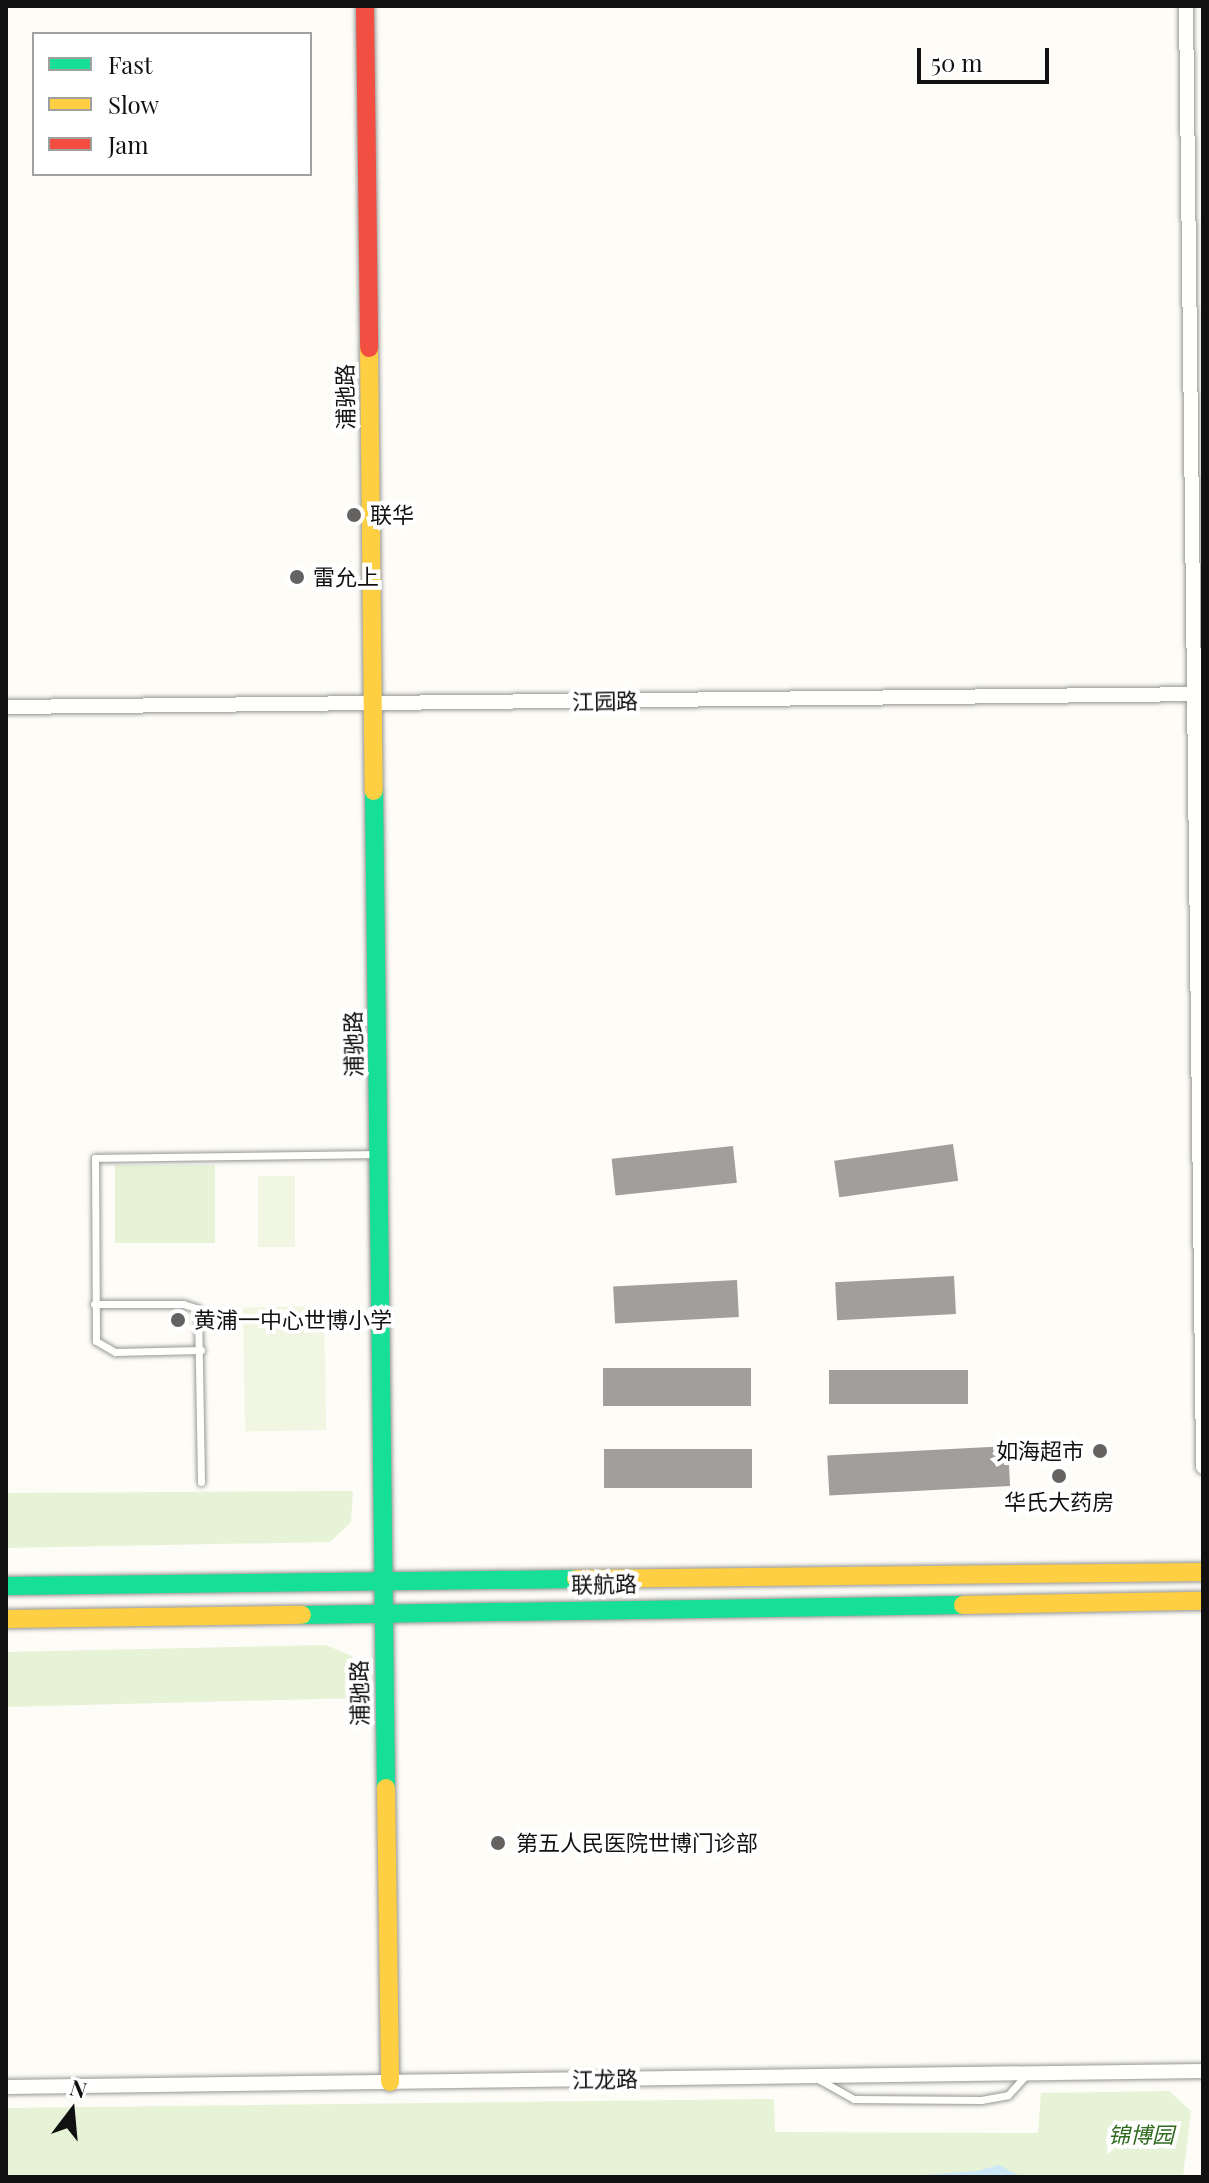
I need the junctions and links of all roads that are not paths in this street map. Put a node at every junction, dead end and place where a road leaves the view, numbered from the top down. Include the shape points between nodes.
1 (365, 6) edge
2 (1186, 6) edge
3 (1199, 694) edge
4 (374, 704) junction
5 (6, 707) edge
6 (378, 1154) junction
7 (94, 1304) junction
8 (201, 1350) junction
9 (1203, 1467) edge
10 (201, 1482) dead end
11 (1203, 1572) edge
12 (381, 1582) junction
13 (6, 1586) edge
14 (1203, 1601) edge
15 (382, 1614) junction
16 (6, 1619) edge
17 (1203, 2071) edge
18 (1027, 2074) junction
19 (814, 2075) junction
20 (390, 2082) junction
21 (6, 2087) edge

1 - 4 street, 浦驰路
2 - 3 street
3 - 4 street, 江园路
3 - 9 street
4 - 5 street, 江园路
4 - 6 street, 浦驰路
6 - 7 lane via 95,1158
6 - 12 street, 浦驰路
7 - 8 lane via 100,1347
7 - 8 lane via 191,1305 201,1314
8 - 10 lane
11 - 12 street, 联航路
12 - 13 street, 联航路
12 - 15 street, 浦驰路
14 - 15 street, 联航路
15 - 16 street, 联航路
15 - 20 street, 浦驰路
17 - 18 street, 江龙路
18 - 19 street, 江龙路
18 - 19 lane via 1008,2095 981,2100 854,2099 836,2094
19 - 20 street, 江龙路
20 - 21 street, 江龙路

